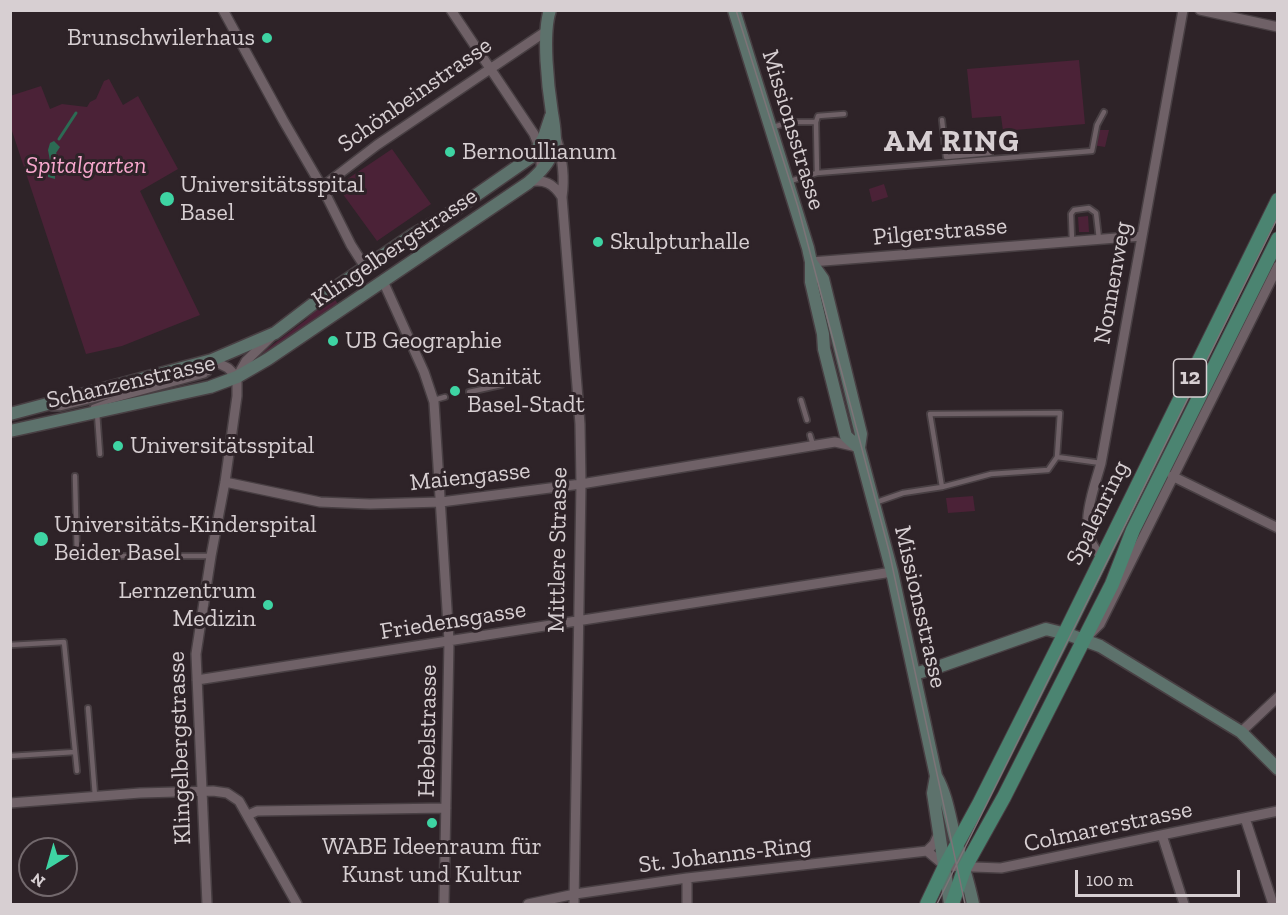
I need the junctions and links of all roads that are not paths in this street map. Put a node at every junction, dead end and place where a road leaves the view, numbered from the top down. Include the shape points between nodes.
1 (223, 10) edge
2 (451, 10) edge
3 (550, 10) edge
4 (1182, 10) edge
5 (1200, 10) edge
6 (734, 11) edge
7 (1278, 27) edge
8 (545, 32) junction
9 (490, 68) junction
10 (552, 112) junction
11 (1104, 112) dead end
12 (844, 114) dead end
13 (942, 120) dead end
14 (816, 122) junction
15 (771, 128) junction
16 (556, 137) junction
17 (540, 145) junction
18 (990, 153) dead end
19 (945, 157) junction
20 (946, 163) junction
21 (542, 171) junction
22 (818, 173) junction
23 (788, 182) junction
24 (528, 183) junction
25 (322, 187) junction
26 (562, 197) junction
27 (1278, 200) edge
28 (1142, 236) junction
29 (1098, 239) junction
30 (1278, 239) edge
31 (1072, 241) junction
32 (811, 262) junction
33 (1278, 266) edge
34 (365, 267) junction
35 (383, 281) junction
36 (275, 333) junction
37 (212, 360) junction
38 (237, 377) junction
39 (501, 385) dead end
40 (469, 392) dead end
41 (445, 397) dead end
42 (434, 400) junction
43 (801, 400) dead end
44 (36, 408) junction
45 (97, 412) junction
46 (10, 414) edge
47 (62, 420) junction
48 (807, 420) dead end
49 (10, 431) edge
50 (810, 435) dead end
51 (813, 445) junction
52 (859, 448) junction
53 (100, 454) dead end
54 (1057, 457) junction
55 (1101, 463) junction
56 (75, 476) dead end
57 (1172, 476) junction
58 (225, 482) junction
59 (581, 484) junction
60 (942, 487) junction
61 (441, 502) junction
62 (874, 503) junction
63 (1278, 528) edge
64 (211, 556) junction
65 (1102, 557) junction
66 (892, 572) junction
67 (578, 622) junction
68 (1065, 633) junction
69 (1083, 638) junction
70 (449, 641) junction
71 (10, 645) edge
72 (914, 674) junction
73 (196, 680) junction
74 (1278, 697) edge
75 (88, 708) dead end
76 (1241, 732) junction
77 (75, 752) junction
78 (10, 756) edge
79 (1278, 769) edge
80 (77, 771) dead end
81 (936, 776) junction
82 (201, 791) junction
83 (95, 796) junction
84 (10, 803) edge
85 (446, 808) junction
86 (1278, 811) edge
87 (949, 813) junction
88 (248, 815) junction
89 (973, 815) junction
90 (1245, 818) junction
91 (939, 832) junction
92 (1162, 835) junction
93 (957, 844) junction
94 (927, 851) junction
95 (945, 866) junction
96 (965, 867) junction
97 (687, 878) junction
98 (574, 894) junction
99 (207, 904) edge
100 (297, 904) edge
101 (444, 904) edge
102 (528, 904) edge
103 (574, 904) edge
104 (687, 904) edge
105 (927, 904) edge
106 (951, 904) edge
107 (973, 904) edge
108 (1184, 904) edge
109 (1272, 904) edge

1 - 25 street
2 - 9 street
3 - 8 main road
4 - 28 street, Nonnenweg
5 - 7 street
6 - 15 main road, Missionsstrasse
8 - 9 street, Schönbeinstrasse
8 - 10 main road, Mittlere Strasse
9 - 17 street
9 - 25 street, Schönbeinstrasse via 376,145
10 - 16 main road, Mittlere Strasse
10 - 17 main road, Mittlere Strasse
11 - 20 lane via 1092,151
12 - 14 lane via 818,116
13 - 19 lane
14 - 15 lane via 790,122
14 - 22 lane
15 - 23 main road, Missionsstrasse
16 - 21 main road, Klingelbergstrasse
16 - 26 street, Mittlere Strasse
17 - 21 street
17 - 34 main road, Klingelbergstrasse via 534,155 512,171
18 - 19 lane
19 - 20 lane
20 - 22 lane
21 - 24 main road, Klingelbergstrasse
22 - 23 lane
23 - 32 main road, Missionsstrasse
24 - 26 street via 545,181
24 - 35 main road, Klingelbergstrasse
25 - 34 street
26 - 59 street, Mittlere Strasse
27 - 65 main road, Spalenring / 12
28 - 29 street, Pilgerstrasse
28 - 55 street, Nonnenweg
29 - 31 street, Pilgerstrasse
29 - 31 lane via 1096,213 1089,208 1071,214
30 - 69 main road, Spalenring / 12
31 - 32 street, Pilgerstrasse
32 - 52 main road, Missionsstrasse via 824,349 846,435
33 - 57 street, Spalenring
34 - 36 main road, Klingelbergstrasse
35 - 38 main road, Klingelbergstrasse
35 - 42 street, Hebelstrasse
36 - 37 main road, Klingelbergstrasse
36 - 38 street, Klingelbergstrasse via 246,361
37 - 38 street, Schanzenstrasse
37 - 44 main road, Schanzenstrasse
38 - 45 main road, Schanzenstrasse via 210,387
38 - 58 street, Klingelbergstrasse
39 - 40 lane
41 - 42 lane
42 - 61 street, Hebelstrasse
43 - 48 lane
44 - 46 main road, Schanzenstrasse
44 - 47 lane via 60,408 208,373 109,401
45 - 47 main road, Schanzenstrasse
45 - 53 lane
47 - 49 main road, Schanzenstrasse
50 - 51 lane
51 - 52 street, Maiengasse via 835,442
51 - 59 street, Maiengasse
52 - 62 main road, Missionsstrasse
54 - 55 lane
54 - 60 lane via 1048,470 991,474
54 - 60 lane via 1060,413 930,414
55 - 65 street, Nonnenweg via 1087,535
56 - 64 lane via 77,558
57 - 63 street
57 - 69 street, Spalenring via 1100,624
58 - 61 street, Maiengasse via 320,502
58 - 64 street, Klingelbergstrasse
59 - 61 street, Maiengasse
59 - 67 street, Mittlere Strasse
60 - 62 lane
61 - 70 street, Hebelstrasse
62 - 66 main road, Missionsstrasse
64 - 73 street, Klingelbergstrasse via 196,654
65 - 68 main road, Spalenring / 12
66 - 67 street, Friedensgasse
66 - 72 main road, Missionsstrasse
67 - 70 street, Friedensgasse
67 - 98 street, Mittlere Strasse
68 - 69 main road
68 - 72 main road via 1046,629
68 - 89 main road, Spalenring / 12
69 - 76 main road
69 - 96 main road, Spalenring / 12
70 - 73 street, Friedensgasse
70 - 85 street, Hebelstrasse
71 - 77 lane via 64,642
72 - 81 main road, Missionsstrasse
73 - 82 street, Klingelbergstrasse
74 - 76 street
75 - 83 lane
76 - 79 main road
77 - 78 lane
77 - 80 lane
81 - 87 main road, Missionsstrasse
81 - 91 main road, Missionsstrasse via 933,793
82 - 83 street
82 - 88 street via 227,793 239,801
82 - 99 street, Klingelbergstrasse
83 - 84 street
85 - 88 street via 257,811
85 - 101 street, Hebelstrasse
86 - 90 street, Colmarerstrasse
87 - 89 main road via 960,819
87 - 93 main road, Missionsstrasse
88 - 100 street
89 - 93 main road, Spalenring / 12
90 - 92 street, Colmarerstrasse
90 - 109 street
91 - 94 street
91 - 95 main road, Missionsstrasse
92 - 96 street, Colmarerstrasse via 1001,868
92 - 108 street
93 - 95 main road, 12
93 - 96 main road, Missionsstrasse
94 - 95 street
94 - 97 street, St. Johanns-Ring
95 - 96 street, Colmarerstrasse
95 - 105 main road, 12
95 - 106 main road, Missionsstrasse
96 - 106 main road, 12
96 - 107 main road, Missionsstrasse
97 - 98 street, St. Johanns-Ring
97 - 104 street
98 - 102 street, St. Johanns-Ring
98 - 103 street, Mittlere Strasse

